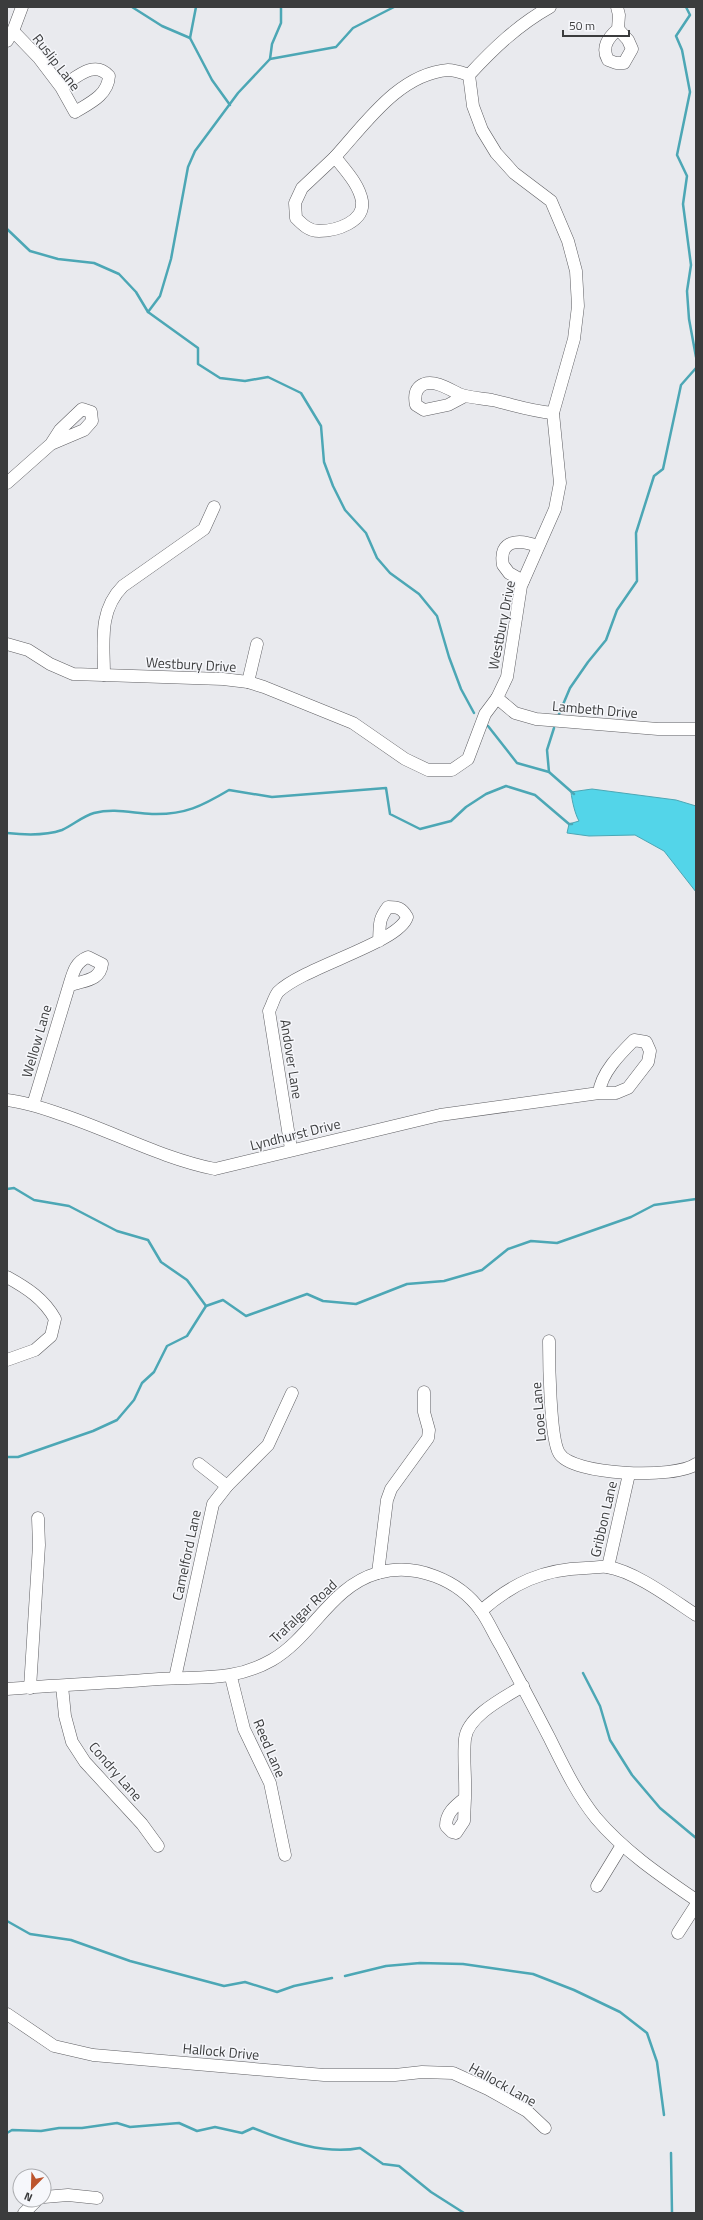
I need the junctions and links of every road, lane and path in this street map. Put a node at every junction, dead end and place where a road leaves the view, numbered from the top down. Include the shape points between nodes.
1 (22, 7) edge
2 (550, 7) edge
3 (617, 7) edge
4 (618, 29) dead end
5 (10, 36) edge
6 (469, 75) junction
7 (61, 87) junction
8 (335, 157) junction
9 (465, 396) dead end
10 (553, 413) junction
11 (51, 444) dead end
12 (7, 483) edge
13 (214, 507) dead end
14 (537, 546) junction
15 (524, 581) junction
16 (7, 644) edge
17 (257, 644) dead end
18 (104, 675) junction
19 (248, 682) junction
20 (497, 698) junction
21 (696, 730) edge
22 (379, 940) dead end
23 (69, 986) dead end
24 (599, 1093) junction
25 (7, 1100) edge
26 (34, 1105) junction
27 (291, 1149) junction
28 (7, 1277) edge
29 (549, 1341) dead end
30 (7, 1360) edge
31 (424, 1392) dead end
32 (292, 1393) dead end
33 (199, 1464) dead end
34 (696, 1464) edge
35 (629, 1474) junction
36 (227, 1486) junction
37 (38, 1518) dead end
38 (608, 1567) junction
39 (378, 1573) junction
40 (481, 1611) junction
41 (696, 1615) edge
42 (231, 1677) junction
43 (175, 1678) junction
44 (62, 1686) junction
45 (523, 1686) junction
46 (30, 1688) junction
47 (7, 1690) edge
48 (465, 1798) dead end
49 (622, 1845) junction
50 (158, 1846) dead end
51 (285, 1855) dead end
52 (597, 1886) dead end
53 (696, 1900) edge
54 (696, 1905) edge
55 (678, 1933) dead end
56 (7, 2014) edge
57 (443, 2073) joint
58 (545, 2128) dead end
59 (52, 2195) edge
60 (97, 2198) dead end

1 - 5 street
2 - 6 street via 528,19 496,46
3 - 4 street
5 - 7 street, Ruslip Lane via 28,45
6 - 8 street via 450,70 428,74 397,90
6 - 10 street, Westbury Drive via 473,106 482,130 514,173 551,201 568,241 576,271 578,306 574,339
7 - 7 street, Ruslip Lane via 75,112 105,90 109,84 109,76 102,68 96,68 82,73
8 - 8 street via 357,186 362,202 357,217 345,227 319,231 306,228 296,218 295,203 302,188
9 - 10 street via 491,400 529,411
10 - 14 street, Westbury Drive via 560,483 555,509
11 - 12 street
13 - 18 street via 204,529 123,586 113,596 105,622
14 - 15 street, Westbury Drive
14 - 15 street via 519,541 506,546 503,551 503,565
15 - 20 street, Westbury Drive via 507,677
16 - 18 street, Westbury Drive via 28,650 73,674
17 - 19 street
18 - 19 street, Westbury Drive
19 - 20 street, Westbury Drive via 353,723 404,759 428,770 452,770 468,759 485,714
20 - 21 street, Lambeth Drive via 515,713 536,719
22 - 27 street, Andover Lane via 295,978 277,993 269,1012
23 - 26 street, Wellow Lane
24 - 24 street, Lyndhurst Drive via 600,1082 634,1040 646,1042 650,1051 648,1062 628,1088 616,1093
24 - 27 street, Lyndhurst Drive via 440,1115
25 - 26 street, Lyndhurst Drive
26 - 27 street, Lyndhurst Drive via 86,1122 190,1164 215,1169 235,1166
28 - 30 street via 30,1290 48,1306 55,1319 51,1336 35,1350
29 - 35 street, Looe Lane via 556,1448 570,1463
31 - 39 street via 428,1438 391,1489 387,1500
32 - 36 street, Camelford Lane via 268,1445
33 - 36 street
34 - 35 street, Gribbon Lane via 682,1471
35 - 38 street, Gribbon Lane
36 - 43 street, Camelford Lane via 213,1504 206,1528
37 - 46 street via 39,1544
38 - 40 street via 563,1569 530,1578 502,1593
38 - 41 street via 644,1581
39 - 40 street, Trafalgar Road via 405,1570 422,1572 442,1579 464,1593
39 - 42 street, Trafalgar Road via 361,1580 341,1594 274,1659
40 - 45 street, Trafalgar Road
42 - 43 street, Trafalgar Road
42 - 51 street, Reed Lane via 244,1729 270,1783
43 - 44 street, Trafalgar Road
44 - 46 street, Trafalgar Road
44 - 50 street, Condry Lane via 65,1716 72,1742 85,1762 142,1824
45 - 48 street via 472,1722 465,1737
45 - 49 street, Trafalgar Road via 576,1789 597,1818
46 - 47 street, Trafalgar Road
49 - 52 street
49 - 53 street, Trafalgar Road via 659,1875
54 - 55 street
56 - 57 street, Hallock Drive via 54,2046 93,2055 324,2075
57 - 58 street, Hallock Lane via 453,2074 488,2089 527,2111
59 - 60 street via 68,2194

